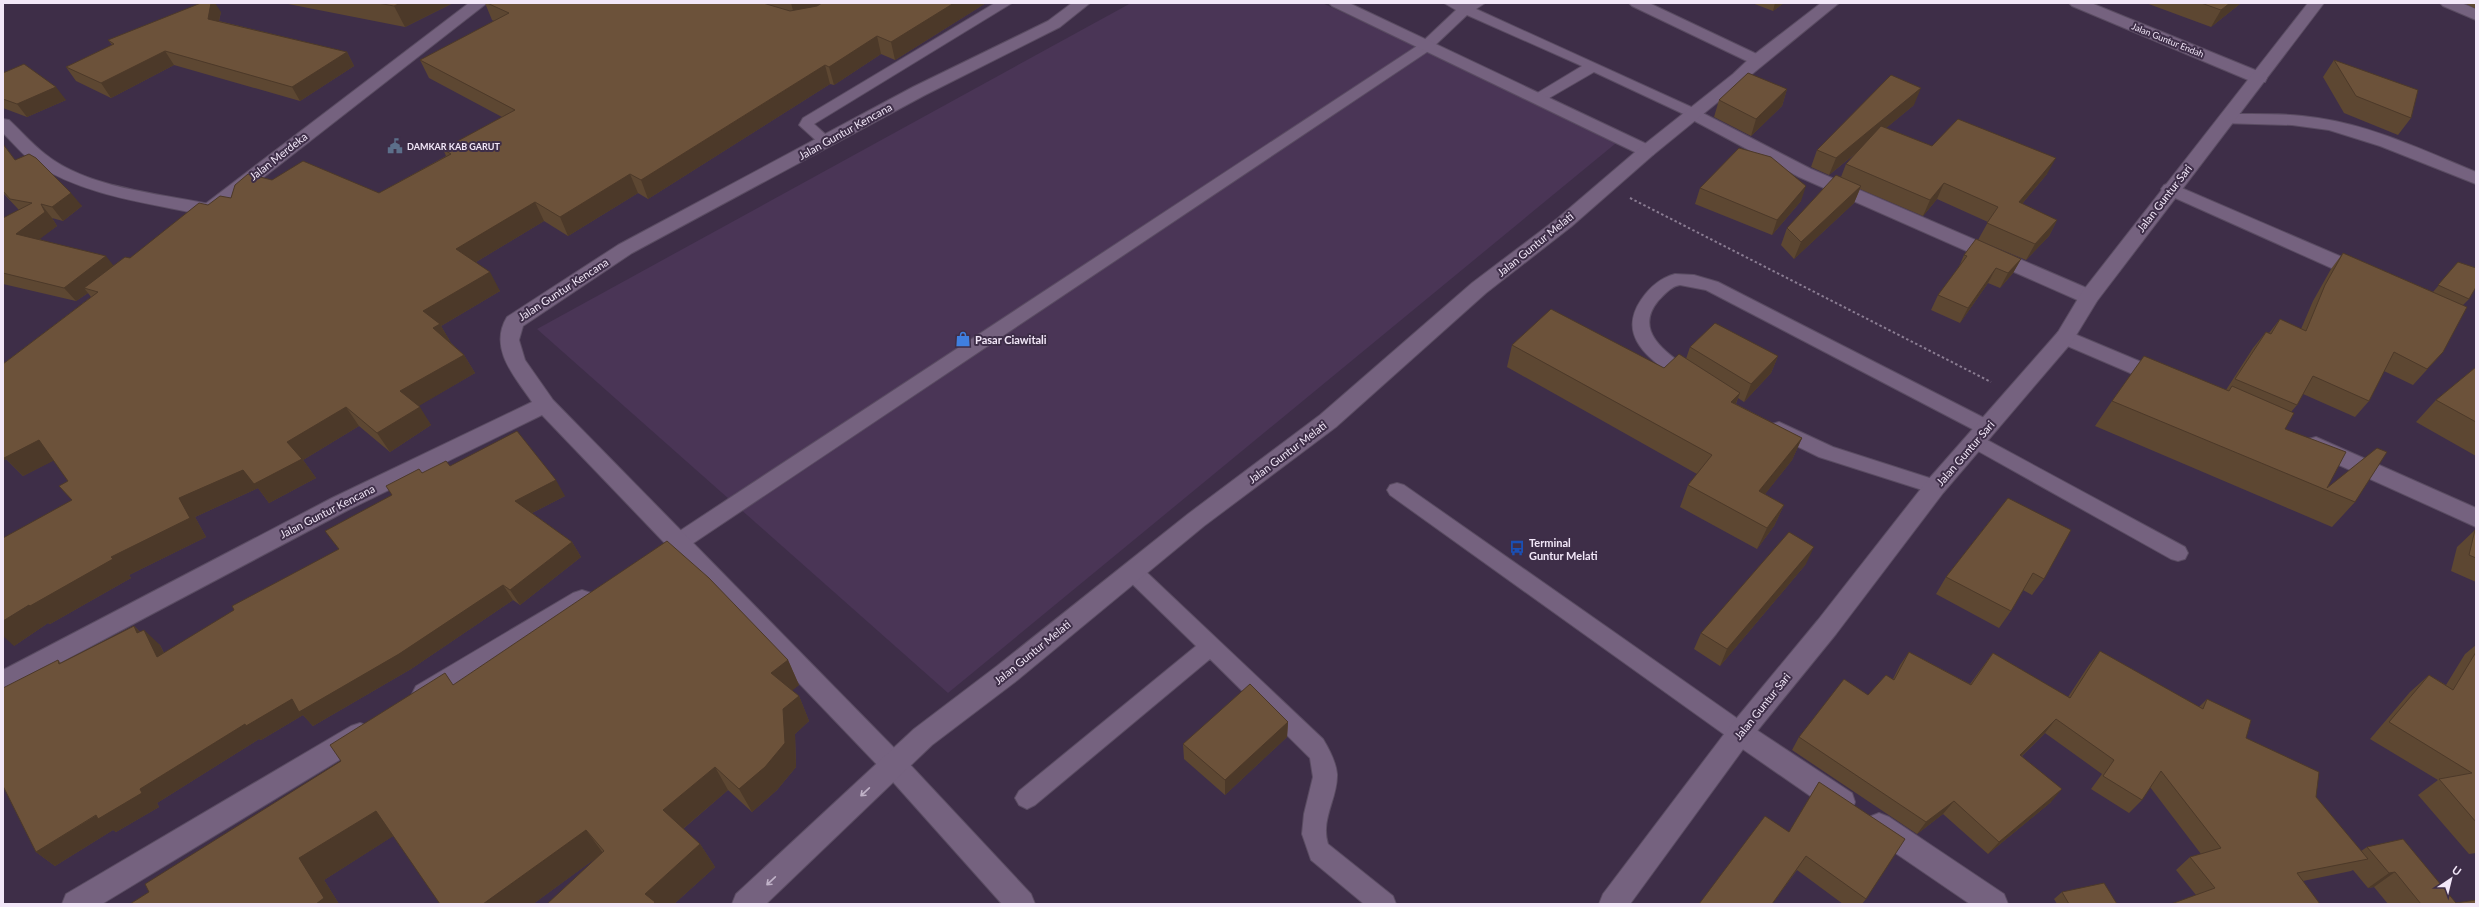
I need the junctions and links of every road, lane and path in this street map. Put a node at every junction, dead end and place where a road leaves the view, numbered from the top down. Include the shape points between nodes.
1 (479, 3) edge
2 (1005, 3) edge
3 (1082, 3) edge
4 (1337, 3) edge
5 (1637, 3) edge
6 (1831, 3) edge
7 (2077, 3) edge
8 (2316, 3) edge
9 (2448, 3) edge
10 (1464, 5) edge
11 (2476, 15) edge
12 (1425, 47) junction
13 (1756, 60) junction
14 (1593, 66) junction
15 (2259, 78) junction
16 (1539, 98) junction
17 (1695, 114) junction
18 (2227, 119) junction
19 (3, 124) edge
20 (826, 142) junction
21 (1647, 151) junction
22 (2476, 178) edge
23 (1605, 185) junction
24 (2170, 189) junction
25 (209, 210) junction
26 (190, 224) edge
27 (2382, 282) edge
28 (2089, 297) junction
29 (2065, 337) junction
30 (1702, 386) edge
31 (2182, 388) edge
32 (2015, 395) junction
33 (546, 405) junction
34 (1766, 423) edge
35 (1982, 434) junction
36 (2300, 438) edge
37 (1935, 487) junction
38 (1397, 490) dead end
39 (2476, 518) edge
40 (669, 548) junction
41 (2178, 553) dead end
42 (1133, 572) junction
43 (604, 587) edge
44 (1211, 646) junction
45 (3, 682) edge
46 (405, 706) edge
47 (378, 723) edge
48 (1740, 733) junction
49 (894, 765) junction
50 (1027, 798) dead end
51 (76, 904) edge
52 (746, 904) edge
53 (1021, 904) edge
54 (1384, 904) edge
55 (1613, 904) edge
56 (1994, 904) edge

1 - 25 street, Jalan Merdeka
2 - 20 lane via 808,121 806,125
3 - 20 street, Jalan Guntur Kencana via 1054,24 919,91
4 - 12 street
5 - 13 street
6 - 13 street, Jalan Guntur Melati
7 - 15 street, Jalan Guntur Endah
8 - 15 street, Jalan Guntur Sari
9 - 11 street
10 - 12 lane
10 - 14 lane
12 - 16 street
12 - 40 lane
13 - 17 street, Jalan Guntur Melati via 1739,78
14 - 16 lane
14 - 17 lane
15 - 18 street, Jalan Guntur Sari
16 - 21 street
17 - 21 street, Jalan Guntur Melati
17 - 28 street via 1805,173
18 - 22 street via 2299,121 2329,125 2420,155
18 - 24 street, Jalan Guntur Sari
19 - 25 street via 39,158 62,172 94,186
20 - 33 street, Jalan Guntur Kencana via 624,249 514,322 509,340 515,361
21 - 23 street, Jalan Guntur Melati
23 - 32 path
23 - 42 street, Jalan Guntur Melati via 1565,222 1479,288 1328,421 1196,520
24 - 27 street
24 - 28 street, Jalan Guntur Sari
25 - 26 street, Jalan Merdeka
28 - 29 street, Jalan Guntur Sari
29 - 31 street
29 - 32 street, Jalan Guntur Sari
30 - 35 lane via 1666,361 1640,330 1638,322 1641,310 1674,280 1688,280 1712,286
32 - 35 street, Jalan Guntur Sari
33 - 40 street
33 - 45 street, Jalan Guntur Kencana via 437,455 288,530
34 - 37 lane via 1826,452
35 - 37 street, Jalan Guntur Sari
35 - 41 lane
36 - 39 street via 2380,472
37 - 48 street, Jalan Guntur Sari via 1827,627
38 - 48 lane
40 - 49 street
42 - 44 lane
42 - 49 street, Jalan Guntur Melati via 923,737
43 - 46 street
44 - 50 lane
44 - 54 lane via 1315,746 1321,757 1325,776 1316,806 1314,831 1320,852
47 - 51 street
48 - 55 street, Jalan Guntur Sari
48 - 56 street
49 -> 52 street, Jalan Guntur Melati
49 - 53 street

